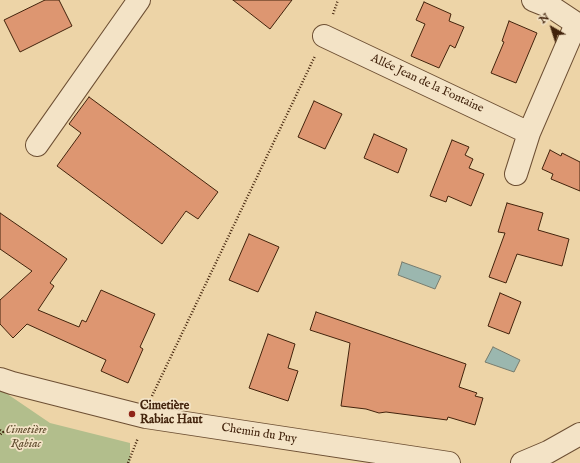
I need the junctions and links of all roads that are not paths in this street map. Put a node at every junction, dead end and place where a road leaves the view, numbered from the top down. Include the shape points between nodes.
1 (139, 0) edge
2 (533, 0) edge
3 (578, 25) edge
4 (324, 36) road end
5 (529, 133) junction
6 (37, 145) dead end
7 (516, 174) dead end
8 (0, 379) edge
9 (580, 434) edge
10 (406, 460) edge
11 (449, 463) edge
12 (522, 463) edge

1 - 6 street
2 - 3 street via 553,8
3 - 5 street
4 - 5 street, Allée Jean de la Fontaine
5 - 7 street
8 - 10 street, Chemin du Puy via 146,417
9 - 12 street
10 - 11 street, Chemin du Puy

